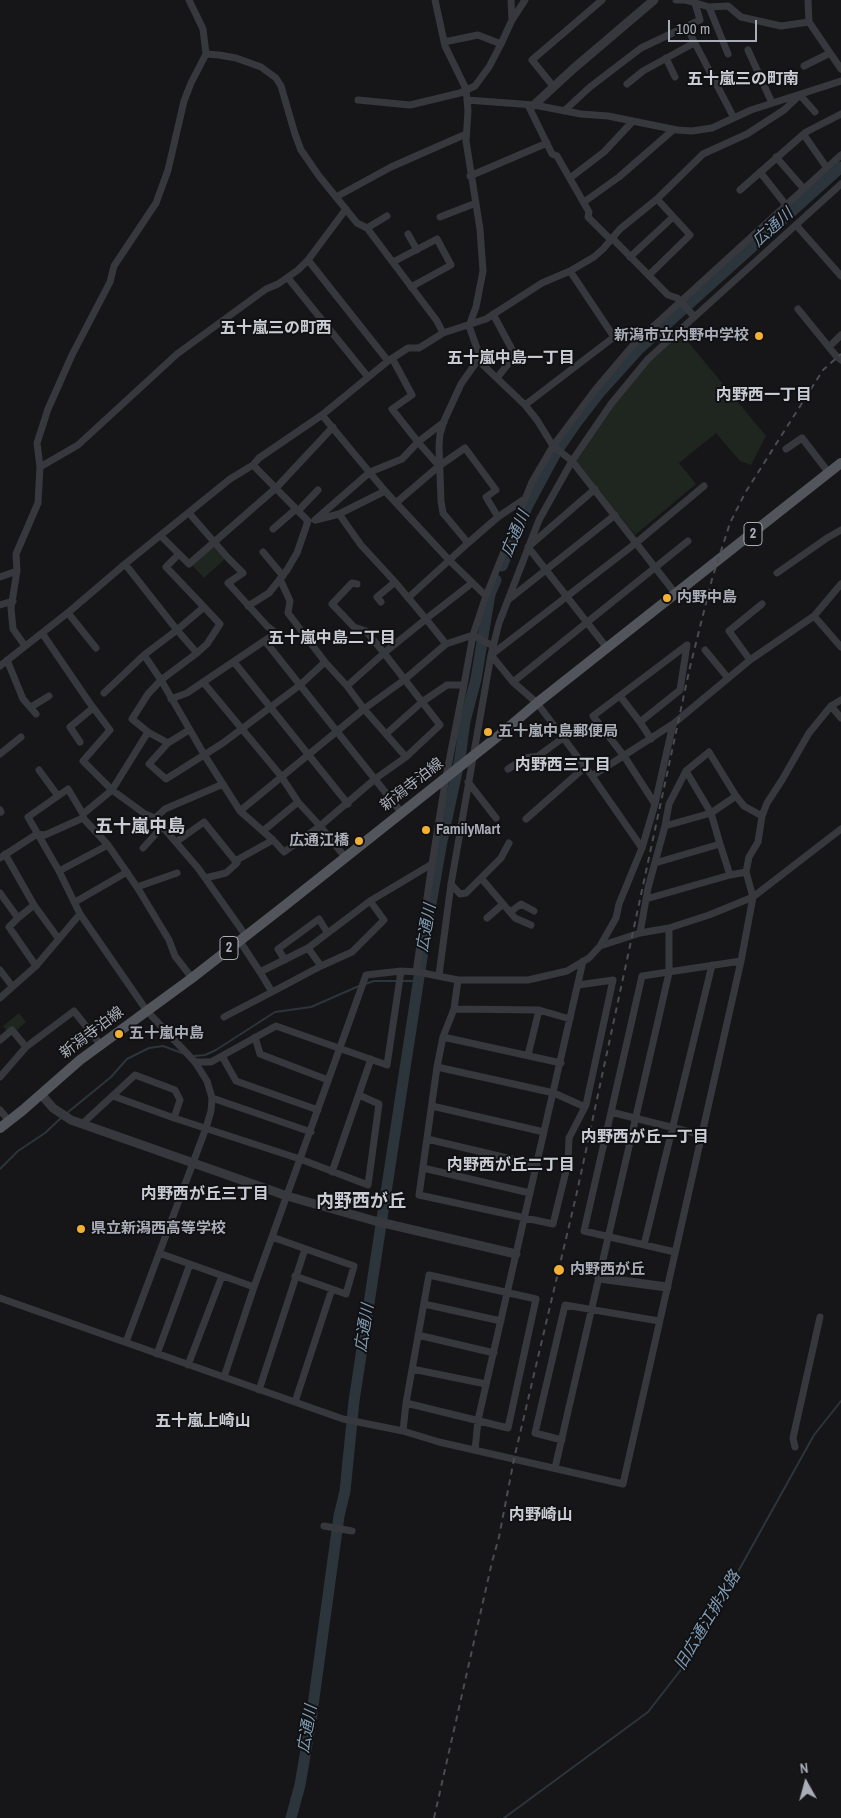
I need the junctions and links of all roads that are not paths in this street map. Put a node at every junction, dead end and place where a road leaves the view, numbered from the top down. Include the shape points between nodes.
1 (189, 0) edge
2 (435, 0) edge
3 (511, 0) edge
4 (525, 0) edge
5 (602, 0) edge
6 (654, 0) edge
7 (676, 0) edge
8 (808, 0) edge
9 (695, 3) junction
10 (709, 7) junction
11 (512, 20) junction
12 (809, 22) junction
13 (686, 26) junction
14 (444, 42) junction
15 (694, 43) junction
16 (501, 44) junction
17 (748, 50) dead end
18 (830, 53) junction
19 (206, 54) junction
20 (728, 54) dead end
21 (666, 58) junction
22 (804, 66) dead end
23 (841, 69) edge
24 (675, 77) dead end
25 (841, 81) edge
26 (627, 84) dead end
27 (553, 86) junction
28 (466, 89) junction
29 (800, 95) junction
30 (358, 100) dead end
31 (467, 100) junction
32 (772, 103) junction
33 (531, 105) junction
34 (564, 111) junction
35 (815, 112) dead end
36 (841, 114) edge
37 (734, 118) junction
38 (634, 121) junction
39 (673, 130) junction
40 (466, 134) junction
41 (804, 135) junction
42 (546, 143) junction
43 (841, 155) edge
44 (776, 157) junction
45 (827, 168) junction
46 (760, 172) junction
47 (470, 176) junction
48 (570, 178) junction
49 (841, 184) edge
50 (804, 189) junction
51 (740, 190) dead end
52 (336, 197) junction
53 (657, 199) junction
54 (584, 202) junction
55 (476, 203) junction
56 (786, 205) junction
57 (346, 209) junction
58 (387, 216) dead end
59 (440, 217) dead end
60 (672, 217) junction
61 (796, 224) junction
62 (367, 228) junction
63 (408, 234) dead end
64 (611, 239) junction
65 (417, 250) junction
66 (630, 257) junction
67 (308, 260) junction
68 (393, 262) junction
69 (570, 271) junction
70 (649, 275) junction
71 (841, 276) edge
72 (288, 278) junction
73 (411, 287) junction
74 (680, 301) junction
75 (798, 309) dead end
76 (494, 314) junction
77 (692, 314) dead end
78 (469, 326) junction
79 (443, 333) junction
80 (841, 335) edge
81 (829, 348) junction
82 (480, 357) junction
83 (390, 360) junction
84 (841, 360) edge
85 (368, 377) junction
86 (497, 378) junction
87 (525, 405) junction
88 (322, 415) junction
89 (444, 421) junction
90 (333, 427) junction
91 (418, 442) junction
92 (554, 447) junction
93 (786, 449) dead end
94 (571, 460) junction
95 (841, 463) edge
96 (253, 465) junction
97 (439, 466) junction
98 (40, 467) junction
99 (370, 472) junction
100 (829, 473) junction
101 (704, 486) dead end
102 (276, 488) junction
103 (595, 489) junction
104 (318, 490) dead end
105 (385, 491) junction
106 (524, 499) junction
107 (397, 502) junction
108 (297, 510) junction
109 (189, 513) junction
110 (339, 514) junction
111 (615, 515) junction
112 (498, 516) junction
113 (312, 521) junction
114 (273, 529) dead end
115 (841, 530) edge
116 (161, 536) junction
117 (688, 541) dead end
118 (213, 542) junction
119 (468, 543) junction
120 (636, 543) junction
121 (528, 546) junction
122 (263, 552) dead end
123 (179, 554) junction
124 (449, 560) junction
125 (125, 564) junction
126 (655, 567) junction
127 (547, 570) junction
128 (17, 572) junction
129 (777, 573) dead end
130 (0, 577) edge
131 (281, 578) junction
132 (394, 582) junction
133 (472, 583) junction
134 (357, 584) dead end
135 (841, 584) edge
136 (675, 594) junction
137 (486, 596) junction
138 (567, 596) junction
139 (377, 597) dead end
140 (408, 598) junction
141 (12, 601) junction
142 (507, 602) junction
143 (762, 604) dead end
144 (0, 605) edge
145 (248, 606) junction
146 (204, 607) junction
147 (68, 613) junction
148 (814, 616) junction
149 (426, 619) junction
150 (587, 622) junction
151 (177, 630) junction
152 (42, 632) junction
153 (473, 635) junction
154 (265, 641) junction
155 (446, 644) junction
156 (25, 646) junction
157 (493, 646) junction
158 (841, 647) edge
159 (96, 648) dead end
160 (607, 648) junction
161 (705, 650) dead end
162 (197, 652) junction
163 (384, 653) junction
164 (144, 655) junction
165 (491, 655) junction
166 (6, 660) junction
167 (750, 660) junction
168 (234, 662) junction
169 (325, 662) junction
170 (0, 666) edge
171 (728, 678) junction
172 (161, 680) junction
173 (404, 680) junction
174 (203, 682) junction
175 (513, 682) junction
176 (300, 685) junction
177 (347, 686) junction
178 (464, 686) junction
179 (104, 693) dead end
180 (49, 696) dead end
181 (620, 696) junction
182 (171, 699) junction
183 (841, 700) edge
184 (422, 702) junction
185 (537, 703) junction
186 (831, 706) junction
187 (30, 708) junction
188 (93, 708) junction
189 (270, 708) junction
190 (364, 709) junction
191 (36, 714) dead end
192 (841, 718) edge
193 (640, 722) junction
194 (672, 724) junction
195 (242, 729) junction
196 (189, 730) junction
197 (148, 732) junction
198 (337, 732) junction
199 (386, 734) junction
200 (21, 736) dead end
201 (563, 738) junction
202 (651, 739) junction
203 (80, 742) dead end
204 (168, 743) junction
205 (0, 754) edge
206 (308, 754) junction
207 (204, 756) junction
208 (624, 756) junction
209 (406, 757) junction
210 (471, 758) junction
211 (585, 767) junction
212 (508, 769) dead end
213 (39, 770) dead end
214 (686, 771) junction
215 (281, 776) junction
216 (448, 776) junction
217 (592, 776) junction
218 (375, 779) junction
219 (468, 782) junction
220 (223, 784) junction
221 (112, 790) junction
222 (58, 796) junction
223 (736, 796) junction
224 (298, 802) junction
225 (348, 804) junction
226 (655, 804) junction
227 (240, 810) junction
228 (401, 812) junction
229 (711, 814) junction
230 (83, 816) junction
231 (762, 816) junction
232 (155, 818) junction
233 (496, 818) dead end
234 (526, 819) dead end
235 (162, 826) junction
236 (320, 826) junction
237 (666, 826) junction
238 (841, 829) edge
239 (263, 831) junction
240 (37, 834) junction
241 (273, 840) junction
242 (176, 842) junction
243 (509, 843) dead end
244 (720, 844) junction
245 (108, 845) junction
246 (143, 848) dead end
247 (642, 848) junction
248 (2, 856) edge
249 (345, 857) junction
250 (235, 861) junction
251 (655, 863) junction
252 (432, 864) junction
253 (59, 871) junction
254 (127, 872) junction
255 (746, 872) junction
256 (177, 873) dead end
257 (730, 875) junction
258 (205, 878) junction
259 (481, 878) junction
260 (451, 884) junction
261 (137, 887) junction
262 (753, 897) junction
263 (1, 898) edge
264 (646, 900) junction
265 (370, 901) junction
266 (75, 902) junction
267 (503, 904) junction
268 (34, 905) junction
269 (534, 911) dead end
270 (510, 912) junction
271 (80, 914) junction
272 (18, 918) junction
273 (487, 918) dead end
274 (531, 925) dead end
275 (669, 928) junction
276 (327, 932) junction
277 (640, 933) junction
278 (58, 938) junction
279 (243, 938) junction
280 (600, 946) junction
281 (308, 948) junction
282 (285, 960) junction
283 (583, 961) junction
284 (741, 961) junction
285 (712, 965) junction
286 (36, 966) junction
287 (321, 966) junction
288 (0, 970) edge
289 (401, 971) junction
290 (260, 972) junction
291 (417, 972) junction
292 (669, 972) junction
293 (438, 975) junction
294 (192, 978) junction
295 (458, 980) junction
296 (578, 985) junction
297 (12, 986) junction
298 (272, 992) junction
299 (0, 998) edge
300 (454, 1009) junction
301 (147, 1010) junction
302 (538, 1010) junction
303 (224, 1017) dead end
304 (570, 1019) junction
305 (254, 1037) junction
306 (443, 1037) junction
307 (0, 1040) edge
308 (100, 1044) junction
309 (26, 1047) junction
310 (340, 1048) junction
311 (528, 1055) junction
312 (222, 1056) junction
313 (371, 1059) junction
314 (194, 1062) junction
315 (561, 1062) junction
316 (437, 1068) junction
317 (0, 1077) edge
318 (328, 1080) junction
319 (554, 1093) junction
320 (41, 1094) junction
321 (359, 1095) junction
322 (113, 1096) junction
323 (212, 1098) junction
324 (432, 1106) junction
325 (585, 1107) junction
326 (0, 1110) edge
327 (318, 1110) junction
328 (611, 1112) junction
329 (174, 1118) junction
330 (636, 1118) junction
331 (9, 1121) junction
332 (82, 1124) junction
333 (0, 1128) edge
334 (206, 1128) junction
335 (672, 1128) junction
336 (311, 1132) junction
337 (544, 1132) junction
338 (702, 1135) junction
339 (427, 1139) junction
340 (300, 1159) junction
341 (193, 1162) junction
342 (537, 1165) junction
343 (423, 1168) junction
344 (332, 1172) junction
345 (530, 1193) junction
346 (287, 1196) junction
347 (524, 1218) junction
348 (608, 1236) junction
349 (272, 1237) junction
350 (644, 1245) junction
351 (305, 1249) junction
352 (675, 1252) junction
353 (159, 1253) junction
354 (516, 1254) junction
355 (190, 1264) junction
356 (222, 1276) junction
357 (295, 1276) junction
358 (599, 1278) junction
359 (254, 1287) junction
360 (667, 1287) junction
361 (332, 1289) junction
362 (507, 1293) junction
363 (0, 1298) edge
364 (424, 1304) junction
365 (591, 1311) junction
366 (820, 1317) dead end
367 (501, 1321) junction
368 (659, 1321) junction
369 (418, 1336) junction
370 (126, 1342) junction
371 (494, 1353) junction
372 (157, 1354) junction
373 (188, 1365) junction
374 (412, 1369) junction
375 (224, 1377) junction
376 (486, 1384) junction
377 (259, 1390) junction
378 (295, 1402) junction
379 (406, 1403) junction
380 (478, 1420) junction
381 (403, 1431) junction
382 (562, 1440) junction
383 (795, 1447) dead end
384 (475, 1450) junction
385 (555, 1468) junction
386 (326, 1526) dead end
387 (352, 1531) dead end

1 - 19 street via 203,29
2 - 14 street
3 - 11 street
4 - 11 street
5 - 27 street via 532,60
6 - 27 street
7 - 9 street
8 - 12 street
9 - 10 street
9 - 13 street via 700,20
10 - 12 street via 728,6 741,17 781,26
10 - 20 street
11 - 16 street
12 - 18 street
13 - 15 street
13 - 34 street via 641,48
14 - 16 street via 478,35
14 - 28 street
15 - 21 street
15 - 37 street
16 - 28 street via 475,86
17 - 32 street
18 - 22 street
18 - 23 street
19 - 52 street via 253,64 268,70 276,78 301,150
19 - 98 street via 184,101 168,170 156,203 114,266 110,282 48,409 36,443
21 - 24 street
21 - 26 street
25 - 29 street
27 - 33 street
28 - 30 street via 410,105
28 - 31 street
29 - 32 street
29 - 35 street
29 - 53 street via 784,110 747,134 704,154
31 - 33 street
31 - 40 street
32 - 37 street
33 - 34 street
33 - 42 street
34 - 38 street
36 - 41 street
37 - 39 street via 702,130
38 - 39 street
38 - 48 street via 604,152
39 - 54 street
40 - 47 street
40 - 52 street via 391,167
41 - 44 street
41 - 45 street
42 - 47 street
42 - 48 street
43 - 45 street
44 - 46 street
44 - 50 street
45 - 50 street
46 - 51 street
46 - 56 street
47 - 55 street
48 - 54 street
49 - 61 street
50 - 56 street
52 - 57 street
53 - 60 street
53 - 64 street
54 - 64 street via 590,212 588,217
55 - 59 street
55 - 78 street via 483,271
56 - 74 street
57 - 62 street via 357,223
57 - 67 street
58 - 62 street
60 - 66 street
60 - 70 street via 690,235
61 - 71 street
61 - 94 street via 648,359
62 - 68 street
63 - 65 street
64 - 66 street
64 - 69 street via 594,257
65 - 68 street
65 - 73 street via 437,239 451,265
66 - 70 street
67 - 72 street
67 - 83 street
68 - 73 street
69 - 76 street
69 - 87 street via 614,337
70 - 74 street via 668,295
72 - 85 street
72 - 98 street via 266,289 177,354 78,445
73 - 79 street via 438,321
74 - 77 street
74 - 92 street via 634,344 595,390
75 - 81 street
76 - 78 street
76 - 86 street via 515,355
78 - 79 street
78 - 82 street
79 - 83 street via 419,348 408,348
80 - 81 street
81 - 84 street
82 - 86 street via 483,365
82 - 89 street via 461,384
83 - 85 street
83 - 91 street via 412,395 392,409
85 - 88 street
86 - 87 street
87 - 92 street
88 - 90 street
88 - 96 street
89 - 91 street
89 - 97 street via 440,434
90 - 99 street
90 - 102 street
91 - 97 street
91 - 99 street via 402,459
92 - 94 street
92 - 106 street
93 - 100 street via 802,438
94 - 103 street
94 - 121 street
95 - 100 main road, 新潟寺泊線 / 2
96 - 102 street
96 - 109 street via 230,479
97 - 107 street
97 - 112 street via 465,448 496,490 486,497
97 - 119 street via 443,513
98 - 128 street via 38,503 16,554
99 - 105 street
99 - 113 street
100 - 136 main road, 新潟寺泊線 / 2
101 - 120 street
102 - 108 street
102 - 118 street
103 - 111 street
103 - 121 street
104 - 108 street
105 - 107 street
105 - 110 street
106 - 112 street
106 - 137 street
107 - 124 street
108 - 113 street
108 - 114 street
109 - 116 street
109 - 118 street
110 - 113 street
110 - 132 street
111 - 120 street
111 - 127 street
112 - 119 street
113 - 131 street
115 - 129 street
116 - 123 street
116 - 125 street
117 - 126 street
118 - 123 street via 189,564
118 - 145 street via 243,573 228,583
119 - 124 street
120 - 126 street
120 - 138 street
121 - 127 street
121 - 142 street
122 - 131 street
123 - 146 street via 166,567
124 - 133 street
124 - 140 street
125 - 147 street
125 - 151 street
126 - 136 street
126 - 150 street
127 - 138 street
127 - 142 street
128 - 130 street
128 - 141 street
131 - 145 street via 269,593
131 - 169 street via 290,601 288,614
132 - 139 street
132 - 140 street
133 - 137 street
133 - 149 street
134 - 163 street via 352,583 332,604 354,626 366,631
135 - 148 street
136 - 160 main road, 新潟寺泊線 / 2
137 - 153 street
138 - 150 street
138 - 165 street
140 - 149 street
141 - 144 street
141 - 156 street via 13,629
142 - 157 street
143 - 167 street via 729,631
145 - 154 street via 276,633
146 - 151 street
146 - 162 street via 220,624 207,644
147 - 152 street
147 - 159 street
148 - 158 street
148 - 167 street
149 - 155 street
149 - 163 street
150 - 160 street
150 - 175 street
151 - 162 street
151 - 164 street
152 - 156 street
152 - 188 street
153 - 155 street
153 - 157 street
153 - 178 street
154 - 168 street
154 - 176 street
155 - 173 street
156 - 166 street
157 - 165 street
160 - 185 main road, 新潟寺泊線 / 2
161 - 171 street
162 - 172 street
163 - 173 street
163 - 177 street
164 - 172 street
164 - 179 street
165 - 175 street
165 - 210 street
166 - 170 street
166 - 187 street
167 - 171 street
168 - 174 street
168 - 189 street
169 - 176 street
169 - 177 street
171 - 194 street
172 - 182 street
172 - 197 street via 132,719
173 - 184 street
173 - 190 street
174 - 182 street
174 - 195 street
175 - 185 street
176 - 189 street
176 - 198 street
177 - 190 street
178 - 184 street via 447,685
178 - 216 street
180 - 187 street
181 - 193 street
181 - 193 street via 687,644 680,690
181 - 208 street via 593,716
182 - 196 street
183 - 186 street
184 - 199 street
184 - 209 street via 440,725
185 - 201 street
185 - 210 main road, 新潟寺泊線 / 2
186 - 192 street
186 - 231 street via 806,737 766,803
187 - 191 street
188 - 203 street via 70,726
188 - 221 street via 110,730 83,761
189 - 195 street
189 - 206 street
190 - 198 street
190 - 199 street
193 - 202 street
194 - 202 street
194 - 226 street
195 - 207 street
195 - 215 street
196 - 204 street
196 - 207 street
197 - 204 street
197 - 221 street
198 - 206 street
198 - 218 street
199 - 209 street
200 - 205 street
201 - 211 street
201 - 212 street via 538,756 526,758
202 - 208 street
204 - 207 street via 149,764 166,780
206 - 215 street
206 - 225 street
207 - 220 street
208 - 217 street
208 - 226 street
209 - 218 street
210 - 216 main road, 新潟寺泊線 / 2
210 - 219 street
211 - 217 street
211 - 234 street
213 - 222 street
214 - 223 street via 709,752
214 - 229 street
214 - 237 street via 669,804
215 - 224 street
215 - 227 street
216 - 228 main road, 新潟寺泊線 / 2
216 - 252 street
217 - 247 street
218 - 225 street
218 - 228 street
219 - 233 street
219 - 260 street
220 - 227 street
220 - 232 street via 165,809
221 - 230 street
221 - 232 street
222 - 230 street via 68,789
222 - 240 street via 28,817
223 - 229 street
223 - 231 street via 744,806
224 - 236 street
224 - 239 street
225 - 236 street
226 - 247 street
227 - 239 street
228 - 249 main road, 新潟寺泊線 / 2
229 - 237 street
229 - 244 street
230 - 240 street via 45,835
230 - 245 street
231 - 255 street via 758,842 749,857
232 - 235 street
235 - 242 street
235 - 246 street
236 - 241 street via 284,852
236 - 249 street
237 - 251 street
238 - 262 street
239 - 241 street
240 - 248 street
240 - 253 street
241 - 250 street
242 - 250 street via 204,822
242 - 258 street
243 - 259 street via 501,858
244 - 251 street
244 - 257 street
245 - 253 street
245 - 254 street
247 - 280 street via 616,918
248 - 268 street
249 - 279 main road, 新潟寺泊線 / 2
250 - 258 street via 237,863 226,873
251 - 264 street
252 - 265 street
252 - 291 street
253 - 266 street
254 - 261 street
254 - 266 street
255 - 257 street
255 - 262 street
256 - 261 street
257 - 264 street
258 - 279 street
259 - 260 street via 466,893 460,894
259 - 267 street
260 - 293 street
261 - 294 street via 166,934 175,956
262 - 275 street
262 - 284 street
263 - 272 street
264 - 277 street
265 - 276 street
265 - 287 street via 384,920 352,952
266 - 271 street
267 - 270 street
267 - 273 street
268 - 272 street
268 - 278 street
269 - 270 street via 521,904
270 - 274 street
271 - 278 street
271 - 301 street
272 - 286 street via 9,928
275 - 277 street
275 - 292 street
276 - 281 street
276 - 282 street via 318,919 278,949
277 - 280 street
278 - 286 street
279 - 290 street
279 - 294 main road, 新潟寺泊線 / 2
280 - 283 street
281 - 282 street
281 - 287 street
282 - 290 street
283 - 295 street via 567,972 528,980
283 - 296 street
284 - 285 street
284 - 338 street
285 - 292 street
285 - 335 street
286 - 297 street
287 - 298 street
288 - 297 street
289 - 291 street
289 - 310 street via 366,974
289 - 313 street via 387,1065
290 - 298 street
291 - 293 street
292 - 328 street via 642,976
292 - 330 street
293 - 295 street
294 - 301 main road, 新潟寺泊線 / 2
295 - 300 street
296 - 304 street
296 - 325 street via 613,980
297 - 299 street
298 - 303 street
300 - 302 street
300 - 306 street
301 - 308 main road, 新潟寺泊線 / 2
301 - 314 street
302 - 304 street
302 - 311 street
304 - 315 street
305 - 310 street via 276,1026
305 - 312 street
305 - 318 street via 260,1054
306 - 311 street
306 - 316 street
307 - 309 street via 12,1030
308 - 309 street via 74,1011
308 - 320 main road, 新潟寺泊線 / 2
309 - 317 street
310 - 313 street
310 - 318 street
311 - 315 street
312 - 314 street via 211,1062
312 - 327 street via 236,1081
313 - 321 street
314 - 323 street via 207,1081
315 - 319 street
316 - 319 street
316 - 324 street
318 - 327 street
319 - 325 street
319 - 337 street
320 - 331 main road, 新潟寺泊線 / 2
320 - 332 street via 60,1114
321 - 344 street
321 - 344 street via 379,1104 368,1185
322 - 329 street
322 - 329 street via 134,1075 175,1090 180,1100
322 - 332 street
323 - 334 street
323 - 336 street
324 - 337 street
324 - 339 street
325 - 347 street via 569,1138 568,1163 553,1224
326 - 331 street
327 - 336 street
328 - 330 street
328 - 348 street via 584,1231
329 - 334 street
330 - 335 street
330 - 348 street
331 - 333 main road, 新潟寺泊線 / 2
332 - 341 street
334 - 340 street
334 - 341 street
335 - 338 street
335 - 350 street
336 - 340 street
337 - 342 street
338 - 352 street
339 - 342 street
339 - 343 street
340 - 344 street
340 - 346 street
341 - 346 street
341 - 353 street
342 - 345 street
343 - 345 street
343 - 347 street via 419,1195
345 - 347 street
346 - 349 street
346 - 354 street via 375,1221
347 - 354 street
348 - 350 street
348 - 358 street
349 - 351 street
349 - 359 street
350 - 352 street
351 - 357 street
351 - 361 street via 354,1266 346,1294
352 - 360 street
353 - 355 street
353 - 370 street
354 - 362 street
355 - 356 street
355 - 372 street
356 - 359 street
356 - 373 street
357 - 361 street
357 - 377 street
358 - 360 street
358 - 365 street
359 - 375 street
360 - 368 street
361 - 378 street
362 - 364 street via 429,1275
362 - 367 street
362 - 380 street via 536,1299 508,1428
363 - 370 street
364 - 367 street
364 - 369 street
365 - 368 street
365 - 382 street
365 - 382 street via 565,1305 535,1433
366 - 383 street via 793,1438
367 - 371 street
368 - 385 street via 623,1484
369 - 371 street
369 - 374 street
370 - 372 street
371 - 376 street
372 - 373 street
373 - 375 street
374 - 376 street
374 - 379 street
375 - 377 street
376 - 380 street
377 - 378 street
378 - 381 street via 347,1419
379 - 380 street
379 - 381 street
380 - 384 street
381 - 384 street
382 - 385 street
384 - 385 street
386 - 387 street

